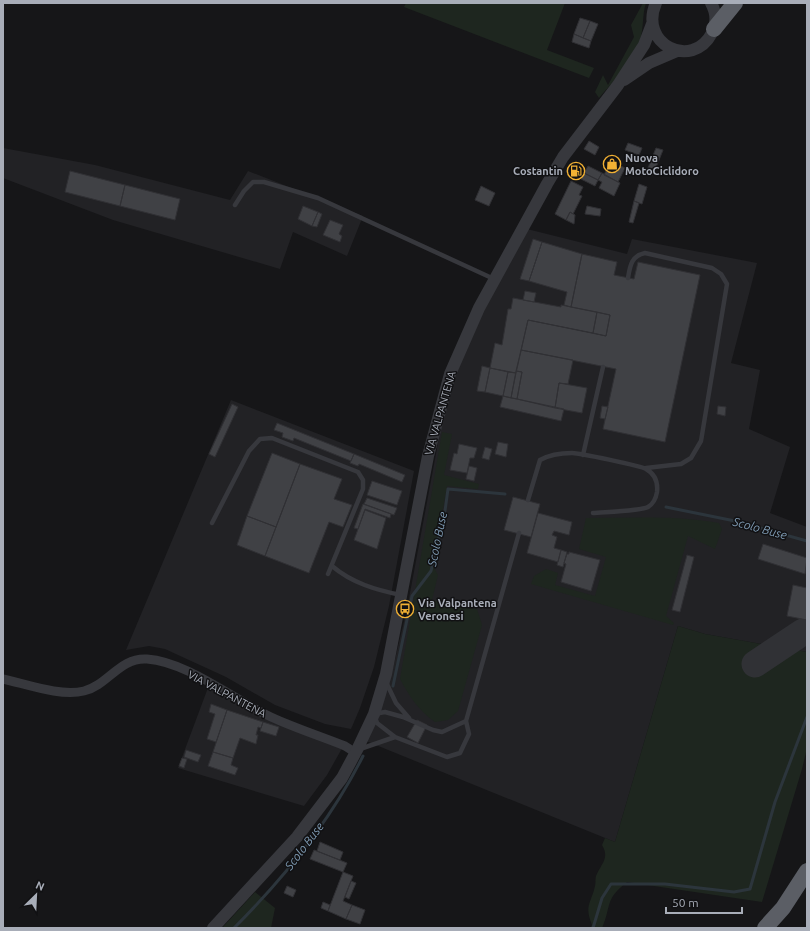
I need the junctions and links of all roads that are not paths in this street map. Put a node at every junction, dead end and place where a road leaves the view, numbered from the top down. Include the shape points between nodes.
1 (656, 3) edge
2 (711, 3) edge
3 (735, 3) edge
4 (652, 24) junction
5 (714, 29) junction
6 (677, 51) junction
7 (618, 85) junction
8 (235, 205) dead end
9 (628, 278) dead end
10 (494, 279) junction
11 (604, 366) dead end
12 (583, 455) junction
13 (646, 468) junction
14 (528, 500) dead end
15 (593, 513) dead end
16 (212, 523) dead end
17 (519, 533) dead end
18 (332, 566) junction
19 (328, 574) dead end
20 (402, 596) junction
21 (386, 674) junction
22 (3, 679) edge
23 (374, 714) junction
24 (410, 719) junction
25 (466, 721) junction
26 (395, 737) junction
27 (356, 751) junction
28 (807, 871) edge
29 (213, 928) edge
30 (765, 928) edge

1 - 4 street, VIA VALPANTENA
2 - 5 street via 715,12
3 - 5 highway
4 - 6 street via 660,41
4 - 7 street, VIA VALPANTENA via 644,45
5 - 6 street, VIA VALPANTENA via 709,39 700,47 689,51
6 - 7 street, VIA VALPANTENA via 649,62
7 - 10 street, VIA VALPANTENA via 580,134 547,184
8 - 10 lane via 253,182 264,182 318,198
9 - 13 lane via 633,259 645,253 712,268 721,274 727,284 701,441 690,458 681,464
10 - 20 street, VIA VALPANTENA via 450,374 428,456
11 - 12 lane
12 - 13 lane
12 - 14 lane via 549,455 540,460
13 - 15 lane via 654,476 657,485 654,501 647,508
16 - 18 lane via 249,451 260,439 272,438 358,472 363,480 364,489
17 - 25 lane
18 - 19 lane
18 - 20 lane via 349,579
20 - 21 street, VIA VALPANTENA
21 - 23 street, VIA VALPANTENA
21 - 24 lane via 387,685 396,703
22 - 27 street, VIA VALPANTENA via 63,693 83,692 100,683 120,667 135,660 147,659 195,676 270,717
23 - 24 lane via 385,712
23 - 26 lane via 377,723
23 - 27 street, VIA VALPANTENA
24 - 25 lane via 442,732
25 - 26 lane via 469,734 460,753 456,755 447,757
26 - 27 lane
27 - 29 street, VIA VALPANTENA via 342,778 297,837
28 - 30 highway via 783,908

